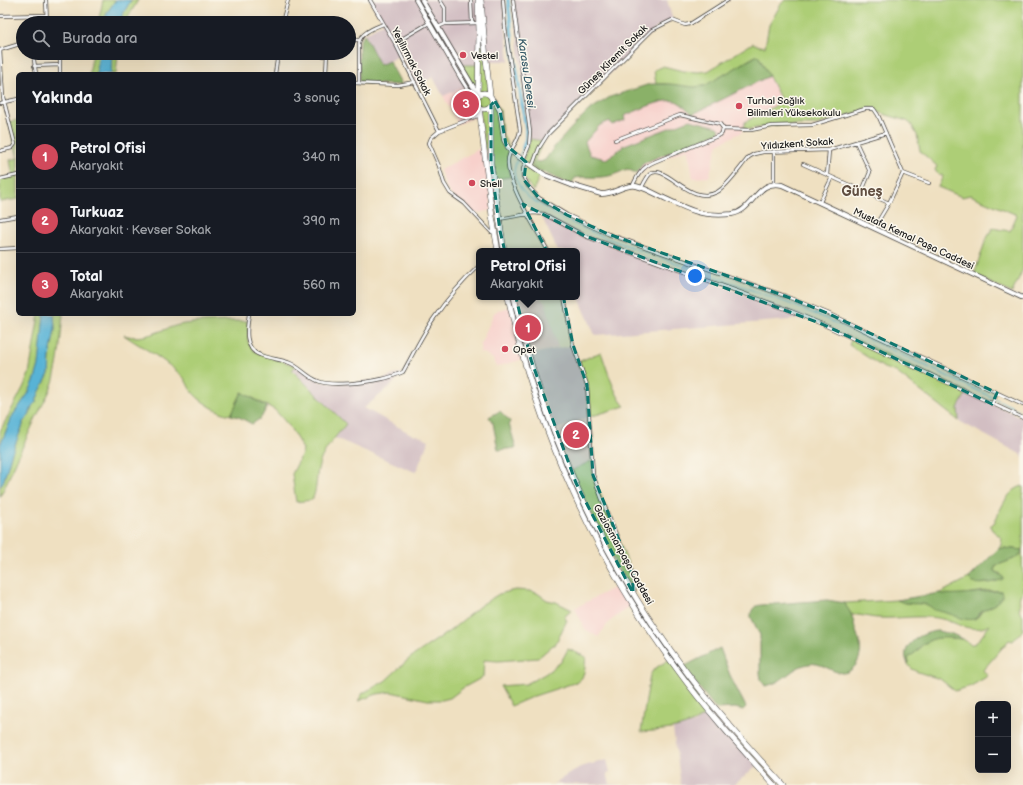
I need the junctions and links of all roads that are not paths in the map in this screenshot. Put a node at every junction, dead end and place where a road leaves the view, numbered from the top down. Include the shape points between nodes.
1 (46, 0) edge
2 (288, 0) edge
3 (370, 0) edge
4 (416, 0) edge
5 (422, 0) edge
6 (440, 0) edge
7 (471, 0) edge
8 (478, 0) edge
9 (482, 0) edge
10 (503, 0) edge
11 (513, 0) edge
12 (728, 0) edge
13 (46, 15) joint
14 (0, 16) edge
15 (284, 16) edge
16 (429, 23) junction
17 (472, 23) junction
18 (479, 23) junction
19 (383, 24) junction
20 (445, 24) junction
21 (438, 27) junction
22 (359, 40) joint
23 (395, 43) junction
24 (16, 45) edge
25 (0, 50) edge
26 (33, 60) edge
27 (60, 60) edge
28 (277, 60) edge
29 (327, 60) edge
30 (60, 65) junction
31 (34, 66) junction
32 (36, 72) edge
33 (60, 72) edge
34 (275, 72) edge
35 (326, 72) edge
36 (415, 82) junction
37 (359, 83) joint
38 (490, 95) junction
39 (478, 96) junction
40 (16, 99) edge
41 (4, 102) junction
42 (476, 102) junction
43 (0, 103) edge
44 (492, 103) junction
45 (479, 107) junction
46 (480, 115) junction
47 (723, 129) junction
48 (439, 131) junction
49 (886, 133) junction
50 (616, 140) dead end
51 (856, 142) junction
52 (829, 150) junction
53 (0, 151) edge
54 (510, 151) junction
55 (774, 152) junction
56 (523, 161) junction
57 (804, 164) dead end
58 (532, 167) junction
59 (903, 172) junction
60 (16, 175) edge
61 (827, 175) junction
62 (832, 177) junction
63 (0, 178) edge
64 (929, 183) dead end
65 (774, 184) junction
66 (632, 186) junction
67 (642, 188) junction
68 (862, 191) junction
69 (820, 202) junction
70 (889, 203) junction
71 (528, 214) junction
72 (16, 216) edge
73 (0, 219) edge
74 (498, 219) junction
75 (874, 228) junction
76 (495, 232) junction
77 (16, 248) edge
78 (498, 248) edge
79 (503, 248) edge
80 (546, 248) edge
81 (0, 249) edge
82 (476, 269) edge
83 (1023, 298) edge
84 (509, 300) edge
85 (515, 300) edge
86 (565, 300) edge
87 (249, 316) edge
88 (997, 393) junction
89 (992, 404) junction
90 (1023, 405) edge
91 (1023, 418) edge
92 (634, 593) junction
93 (774, 785) edge
94 (783, 785) edge

1 - 13 street
2 - 15 street
3 - 19 street, Yeşilırmak Sokak
4 - 16 street
5 - 21 street
6 - 20 street via 445,8
7 - 17 street
8 - 18 highway
9 - 38 highway
10 - 54 street via 520,130 518,140
11 - 56 street via 530,132 529,146
12 - 58 street, Güneş Kiremit Sokak via 690,24 685,25 672,20 652,30 548,134
13 - 14 street
16 - 23 street
16 - 42 street
17 - 18 street
17 - 20 street
18 - 39 highway
19 - 22 street via 364,34
19 - 23 street, Yeşilırmak Sokak
20 - 21 street
21 - 39 street
22 - 37 street
23 - 36 street, Yeşilırmak Sokak
24 - 25 street
25 - 41 street
26 - 31 street
27 - 30 street
28 - 34 street
29 - 35 street
30 - 31 street
30 - 33 street
31 - 32 street
36 - 37 street via 398,85
36 - 48 street, Yeşilırmak Sokak
38 - 39 highway via 484,93
38 - 44 highway
39 - 42 highway
40 - 41 street
41 - 43 street
41 - 53 street via 15,144 12,148
42 - 45 highway
44 - 45 highway via 489,108
44 - 54 street via 495,101 500,110 504,140
44 - 74 highway via 492,164
45 - 46 highway
46 - 48 street
46 - 76 highway
47 - 49 street via 747,130 772,126 812,125 872,108 877,112
47 - 50 street via 720,124 680,115
47 - 66 street via 720,135 645,167
48 - 76 street via 429,142 447,189 491,232
49 - 51 street, Yıldızkent Sokak
49 - 59 street
51 - 52 street, Yıldızkent Sokak
51 - 68 street via 870,172
52 - 55 street, Yıldızkent Sokak
52 - 61 street
54 - 56 street
54 - 71 street via 510,177
55 - 65 street
55 - 67 street, Yıldızkent Sokak via 751,155 723,188 713,194 695,194 659,172 653,172
56 - 58 street
56 - 88 street via 523,176 528,186 539,198 573,218 608,234 785,296
57 - 61 street
58 - 66 street via 555,180 601,194
59 - 64 street
59 - 70 street
60 - 63 street
61 - 62 street
62 - 68 street
62 - 69 street
65 - 67 street via 766,186 742,210 725,214 698,213
65 - 69 street, Mustafa Kemal Paşa Caddesi via 785,186
66 - 67 street
68 - 70 street
69 - 75 street, Mustafa Kemal Paşa Caddesi
70 - 75 street
71 - 74 street
71 - 80 street
71 - 89 street via 544,214 585,236 781,306
72 - 73 street
74 - 79 highway
75 - 83 street, Mustafa Kemal Paşa Caddesi
76 - 78 highway
77 - 81 street
82 - 87 street via 437,313 403,372 382,379 324,383 290,363 257,354 248,342
84 - 93 highway, Gaziosmanpaşa Caddesi via 545,424 570,485 608,561 678,672 710,713
85 - 92 highway, Gaziosmanpaşa Caddesi via 534,371 563,454 595,523
86 - 92 street via 573,344 587,385 593,475 633,575
88 - 89 street
88 - 90 street
89 - 91 street
92 - 94 highway, Gaziosmanpaşa Caddesi via 659,634 693,680

